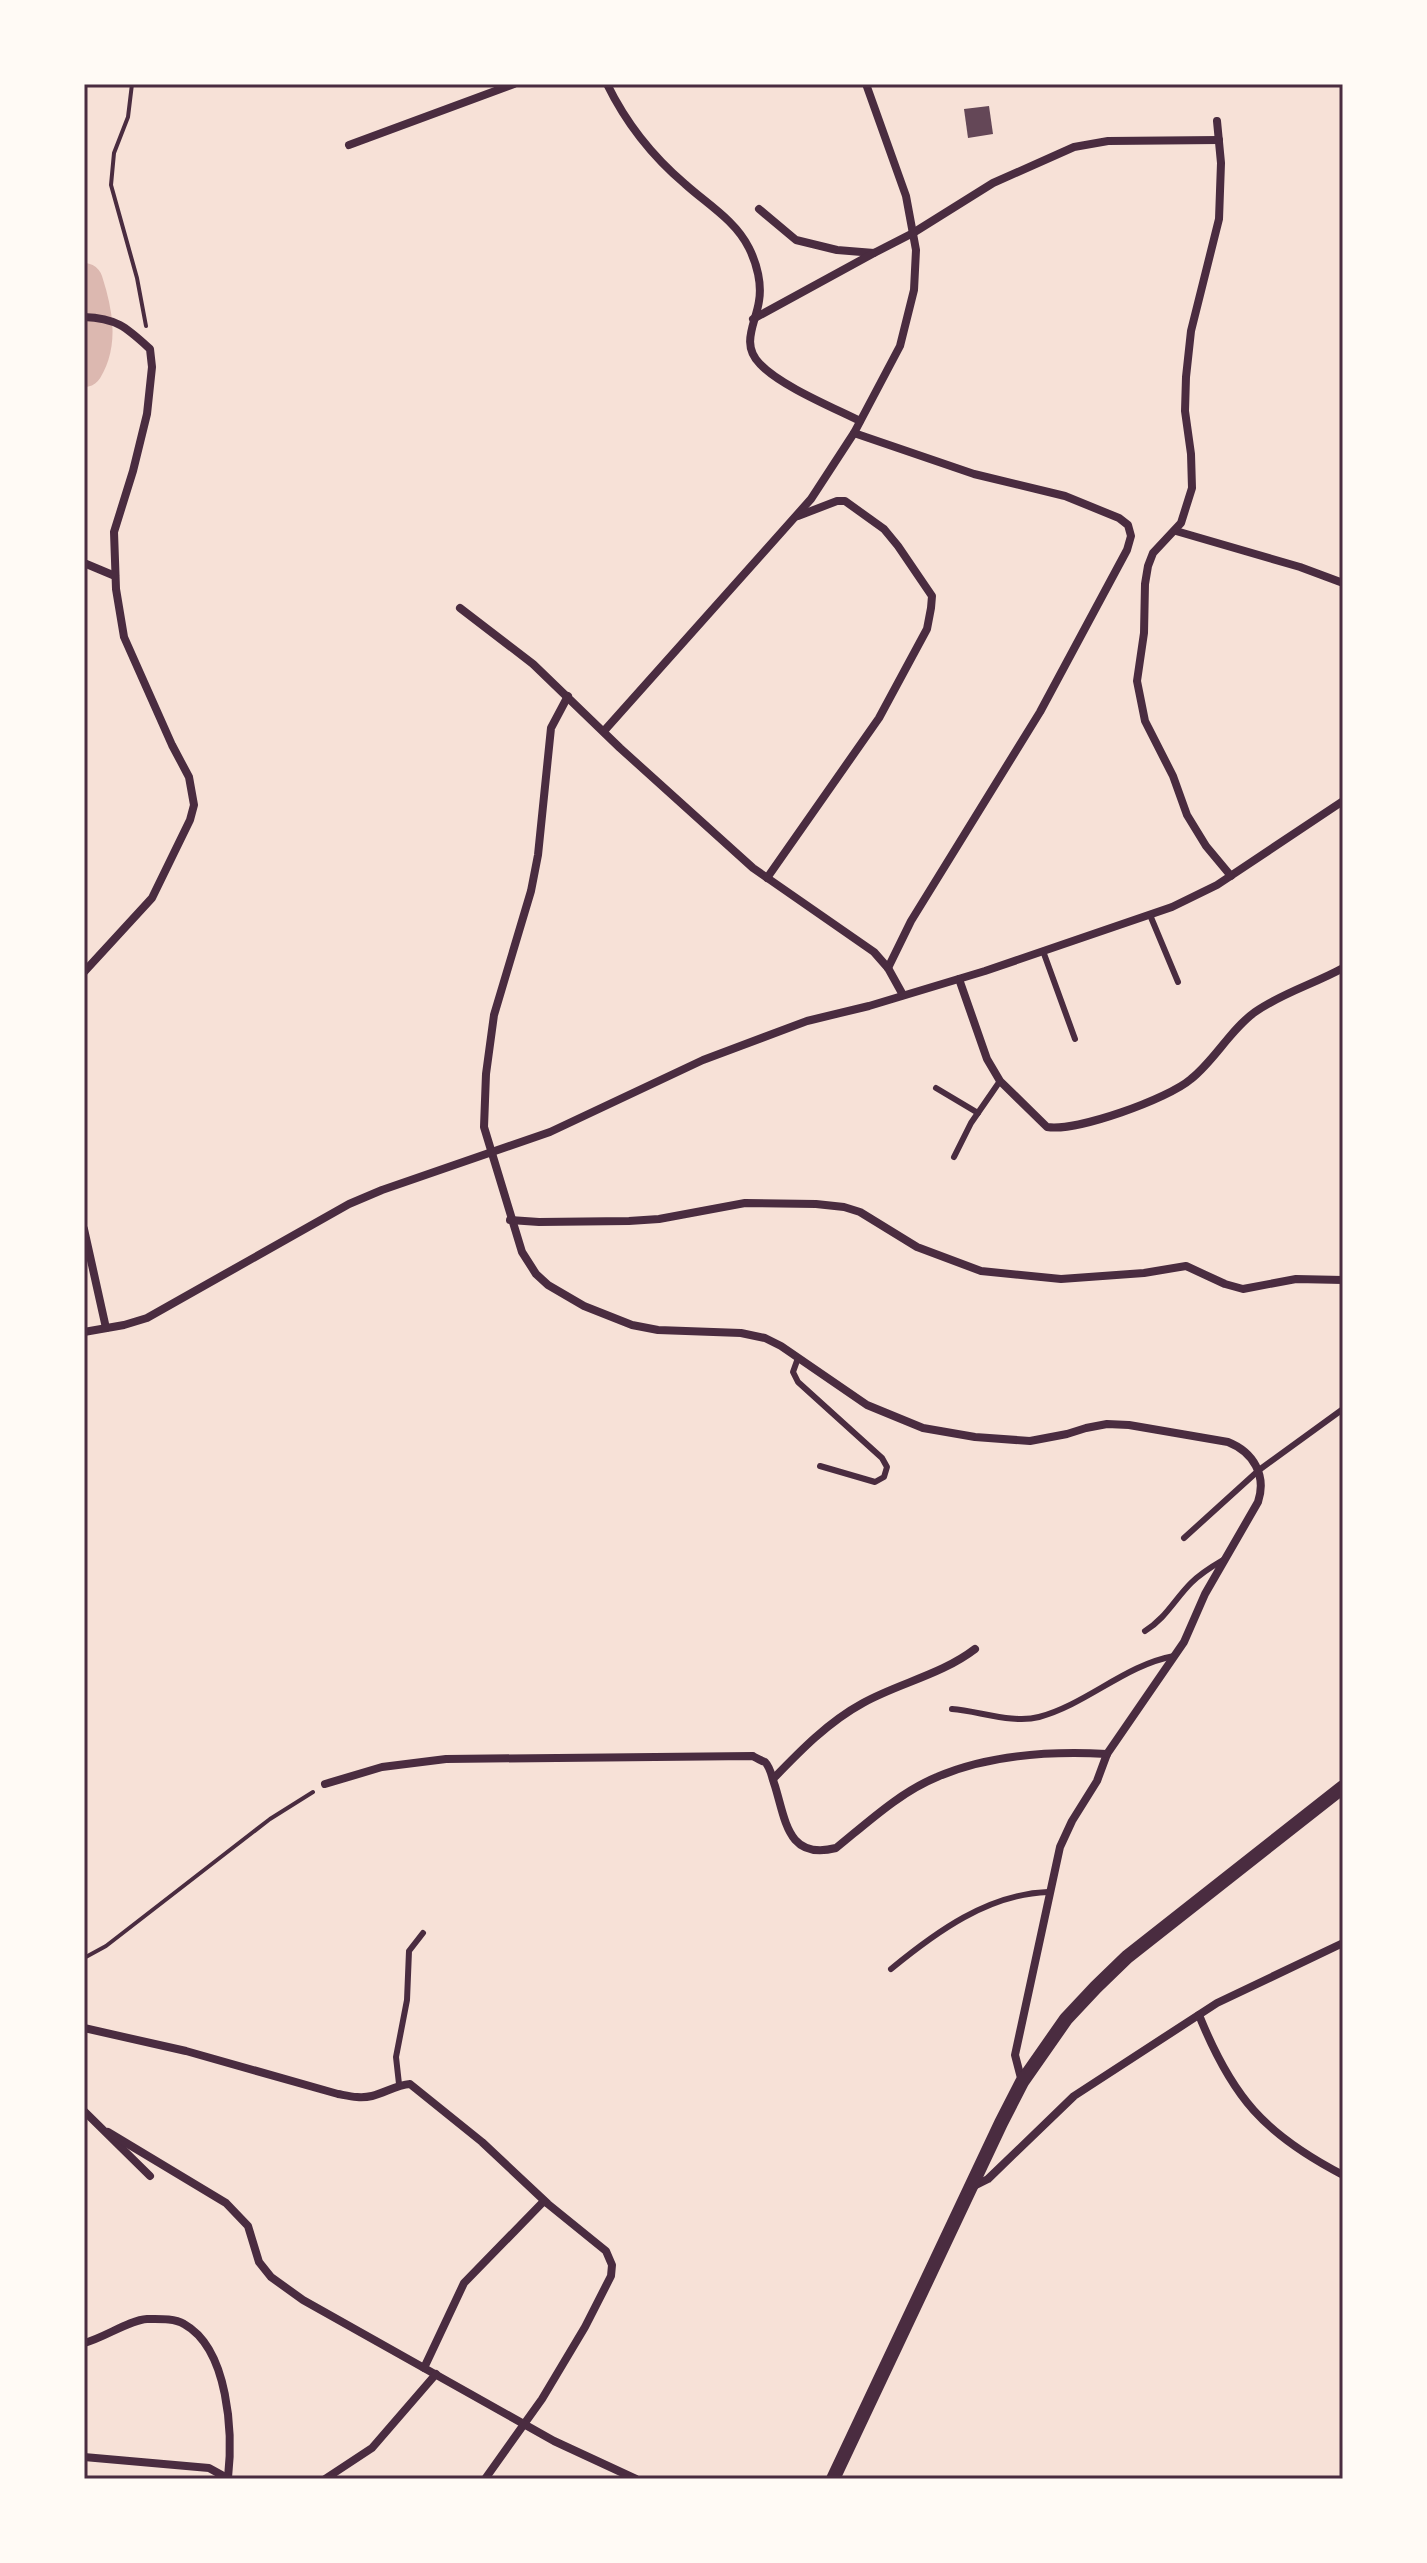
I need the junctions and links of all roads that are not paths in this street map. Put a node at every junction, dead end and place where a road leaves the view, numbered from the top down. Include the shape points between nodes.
1 (514, 84) edge
2 (607, 84) edge
3 (866, 84) edge
4 (1217, 121) dead end
5 (1219, 140) junction
6 (349, 145) dead end
7 (759, 209) dead end
8 (913, 233) junction
9 (874, 253) junction
10 (84, 317) edge
11 (753, 320) junction
12 (860, 421) junction
13 (854, 433) junction
14 (797, 516) junction
15 (1176, 531) junction
16 (84, 563) edge
17 (115, 576) junction
18 (1343, 583) edge
19 (460, 608) dead end
20 (568, 696) junction
21 (604, 731) junction
22 (1343, 801) edge
23 (1231, 876) junction
24 (767, 878) junction
25 (1150, 915) junction
26 (1043, 951) junction
27 (888, 968) junction
28 (1343, 968) edge
29 (84, 972) edge
30 (959, 979) junction
31 (1178, 982) dead end
32 (903, 995) junction
33 (1075, 1039) dead end
34 (1000, 1081) junction
35 (936, 1088) dead end
36 (978, 1113) junction
37 (491, 1153) junction
38 (954, 1157) dead end
39 (510, 1220) junction
40 (84, 1229) edge
41 (1343, 1280) edge
42 (106, 1328) junction
43 (84, 1332) edge
44 (798, 1358) junction
45 (1343, 1409) edge
46 (820, 1466) dead end
47 (1259, 1470) junction
48 (1184, 1538) dead end
49 (1223, 1560) junction
50 (1145, 1631) dead end
51 (975, 1649) dead end
52 (1176, 1656) junction
53 (952, 1709) dead end
54 (1107, 1754) junction
55 (773, 1779) junction
56 (325, 1784) road end
57 (1343, 1787) edge
58 (1048, 1892) junction
59 (423, 1933) dead end
60 (1343, 1943) edge
61 (891, 1969) dead end
62 (1199, 2015) junction
63 (84, 2028) edge
64 (1022, 2082) junction
65 (399, 2084) junction
66 (84, 2111) edge
67 (108, 2132) junction
68 (1343, 2175) edge
69 (150, 2176) dead end
70 (971, 2187) junction
71 (544, 2201) junction
72 (84, 2343) edge
73 (424, 2368) junction
74 (436, 2374) junction
75 (525, 2423) junction
76 (84, 2457) edge
77 (229, 2479) edge
78 (325, 2479) edge
79 (485, 2479) edge
80 (636, 2479) edge
81 (833, 2479) edge

1 - 6 street
2 - 11 street via 629,125 656,157 731,223 748,245 759,288
3 - 8 street via 906,196
4 - 5 street
5 - 8 street via 1108,141 1074,147 993,183
5 - 15 street via 1219,219 1191,331 1186,377 1192,488
7 - 9 street via 796,240
8 - 9 street
8 - 12 street via 914,290 906,326
9 - 11 street
10 - 17 street via 123,325 150,349 147,414 114,532
11 - 12 street via 749,342 759,364
12 - 13 street
13 - 14 street
13 - 27 street via 974,474 1065,496 1119,518 1131,536 1040,712 911,921
14 - 21 street
14 - 24 street via 845,501 884,529 932,596 927,629 879,718
15 - 18 street
15 - 23 street via 1153,553 1148,566 1139,697 1187,815
16 - 17 street
17 - 29 street via 124,637 189,777 194,805 152,898
19 - 20 street
20 - 21 street
20 - 37 street via 551,728 533,879 489,1043 483,1110
21 - 24 street
22 - 23 street
23 - 25 street
24 - 27 street via 874,952
25 - 26 street
25 - 31 lane
26 - 30 street
26 - 33 lane
27 - 32 street
28 - 34 street via 1253,1014 1175,1091 1079,1126 1047,1127
30 - 32 street
30 - 34 street
32 - 37 street via 752,1040 550,1132
34 - 36 lane
35 - 36 lane
36 - 38 lane
37 - 39 street
37 - 42 street via 349,1204 147,1318
39 - 41 street via 629,1221 745,1203 816,1204 860,1212 917,1247 981,1271 1061,1279 1186,1266 1243,1289 1296,1279
39 - 44 street via 536,1274 584,1306 658,1330 765,1338
40 - 42 street
42 - 43 street
44 - 46 lane via 793,1372 798,1382 882,1458 886,1472 875,1482
44 - 47 street via 867,1405 923,1428 1030,1441 1107,1424 1129,1425 1228,1442 1241,1448
45 - 47 lane
47 - 48 lane
47 - 49 street via 1258,1502
49 - 50 lane via 1190,1584 1159,1623
49 - 52 street
51 - 55 street via 946,1668 864,1702
52 - 53 lane via 1145,1664 1036,1718
52 - 54 street
54 - 55 street via 1026,1755 954,1771 922,1784 836,1848 811,1852 793,1838
54 - 58 street via 1060,1847
55 - 56 street via 764,1762 753,1756 446,1759 382,1767
57 - 64 street via 1127,1957 1066,2019
58 - 61 lane via 1004,1899 976,1912
58 - 64 street via 1015,2055
59 - 65 lane via 409,1951 396,2057
60 - 62 street
62 - 68 street via 1227,2077 1266,2126
62 - 70 street via 1074,2096 988,2179
63 - 65 street via 338,2094 361,2098
64 - 70 street
65 - 71 street via 410,2084 430,2098
66 - 67 street
67 - 69 street
67 - 73 street via 226,2203 248,2226 259,2262 271,2277
70 - 81 street
71 - 73 street via 464,2283
71 - 75 street via 606,2251 612,2265 585,2327
72 - 77 street via 147,2319 177,2321 193,2331 210,2354 224,2389
73 - 74 street
74 - 75 street
74 - 78 street via 372,2448
75 - 79 street
75 - 80 street
76 - 77 street via 209,2468

